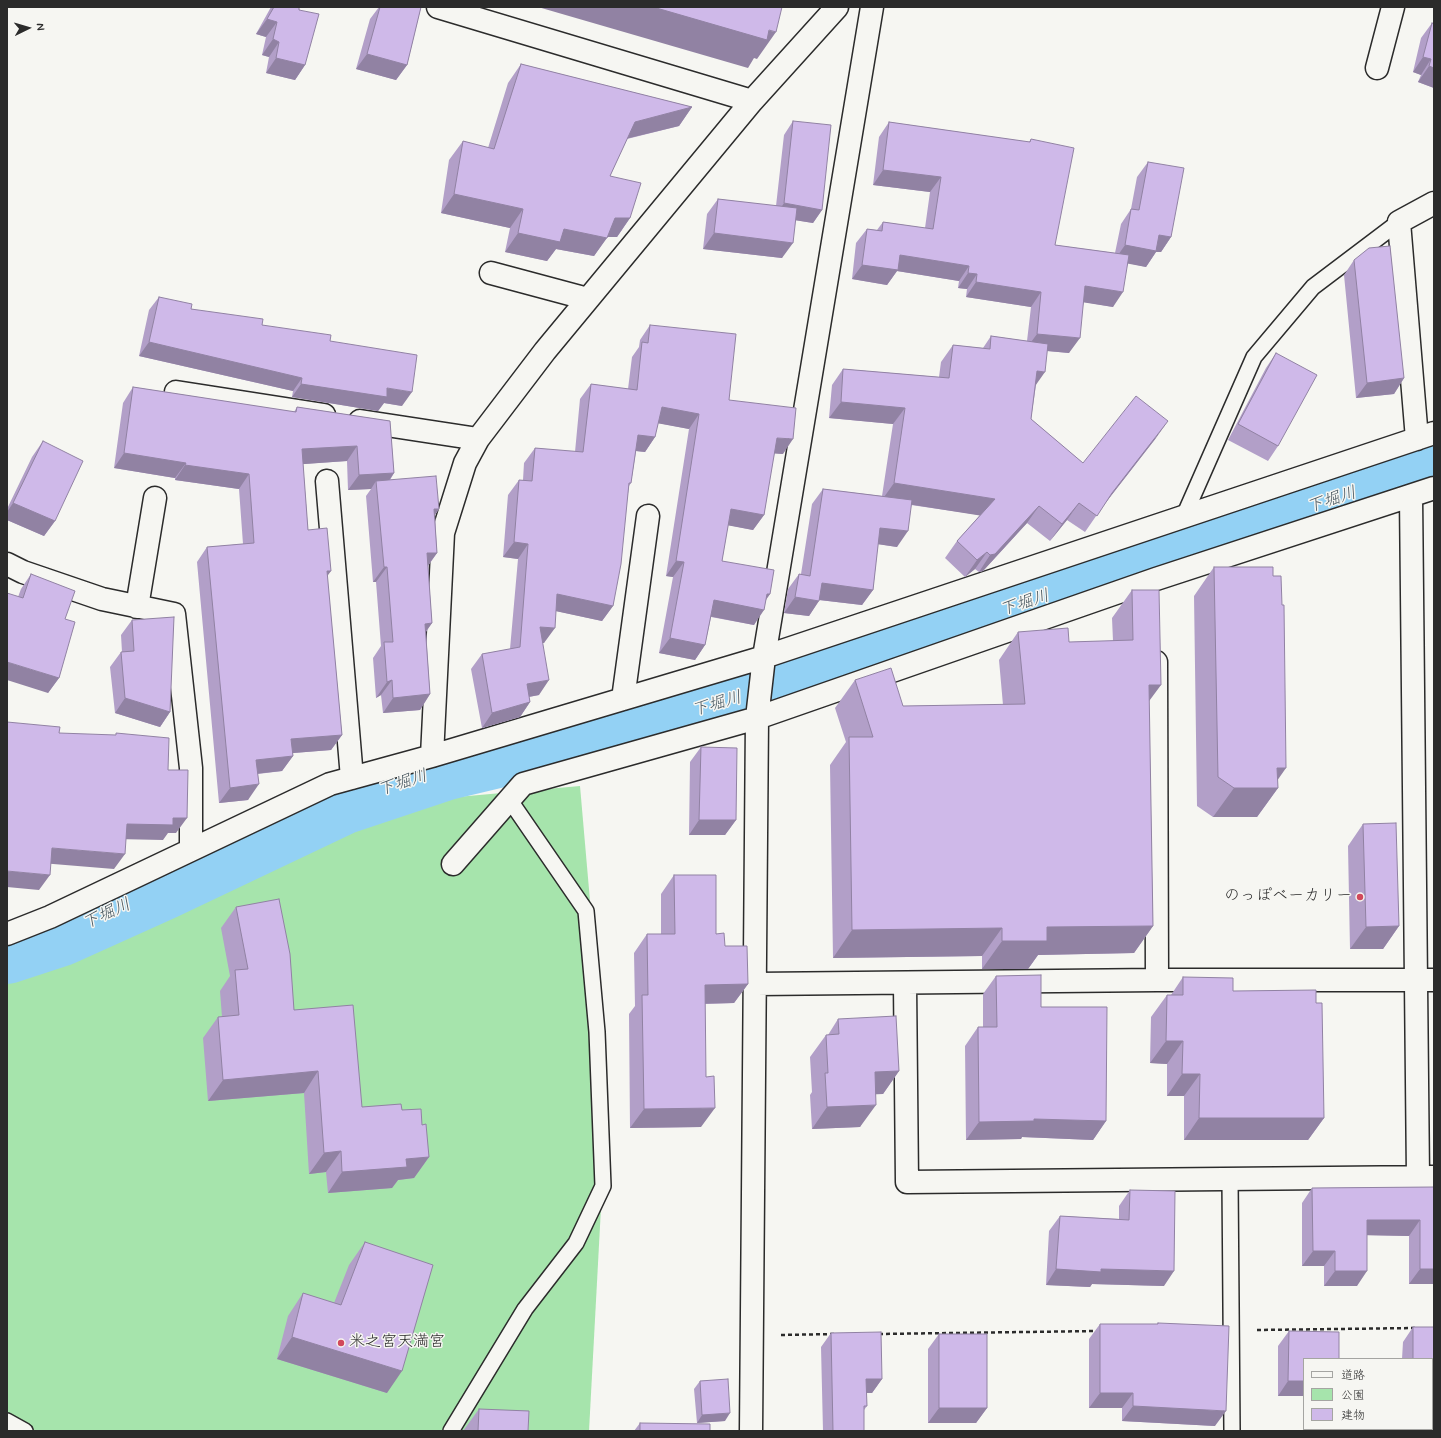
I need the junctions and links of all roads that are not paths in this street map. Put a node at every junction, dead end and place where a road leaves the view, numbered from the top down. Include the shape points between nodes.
1 (438, 7) edge
2 (837, 7) edge
3 (872, 7) edge
4 (1393, 7) edge
5 (1377, 68) dead end
6 (752, 101) junction
7 (1434, 203) edge
8 (1399, 222) junction
9 (491, 273) dead end
10 (588, 299) junction
11 (176, 392) edge
12 (1426, 436) edge
13 (478, 439) junction
14 (327, 480) dead end
15 (1434, 488) edge
16 (1411, 496) junction
17 (155, 498) dead end
18 (648, 516) dead end
19 (1184, 516) junction
20 (7, 564) edge
21 (1156, 579) junction
22 (1156, 602) edge
23 (137, 607) junction
24 (1156, 642) edge
25 (764, 658) junction
26 (623, 699) junction
27 (757, 716) junction
28 (432, 756) junction
29 (352, 778) junction
30 (509, 799) junction
31 (191, 850) junction
32 (453, 864) dead end
33 (7, 934) edge
34 (1157, 980) junction
35 (1425, 980) edge
36 (756, 984) junction
37 (905, 984) junction
38 (1426, 1177) edge
39 (1230, 1179) junction
40 (7, 1421) edge
41 (24, 1431) edge
42 (451, 1431) edge
43 (752, 1431) edge
44 (1232, 1431) edge

1 - 6 street
2 - 6 street
3 - 25 street
4 - 5 street
6 - 10 street
7 - 8 street
8 - 12 street
8 - 19 lane via 1313,288 1254,357
9 - 10 street
10 - 13 street
11 - 13 street
12 - 19 street
13 - 28 street via 465,462 443,533
14 - 29 street
15 - 16 street
16 - 21 street
16 - 35 street
17 - 23 street
18 - 26 street
19 - 25 street
20 - 23 street via 102,599
21 - 22 street
21 - 27 street
23 - 31 street via 174,614 191,768
24 - 34 street
25 - 26 street
25 - 27 street
26 - 28 street
27 - 30 street via 523,784
27 - 36 street
28 - 29 street
29 - 31 street via 330,784
30 - 32 street
30 - 42 lane via 586,910 597,1032 603,1186 576,1243 525,1309
31 - 33 street via 50,917
34 - 35 street
34 - 37 street
35 - 38 street
36 - 37 street
36 - 43 street
37 - 39 street via 907,1182
38 - 39 street
39 - 44 lane
40 - 41 lane

